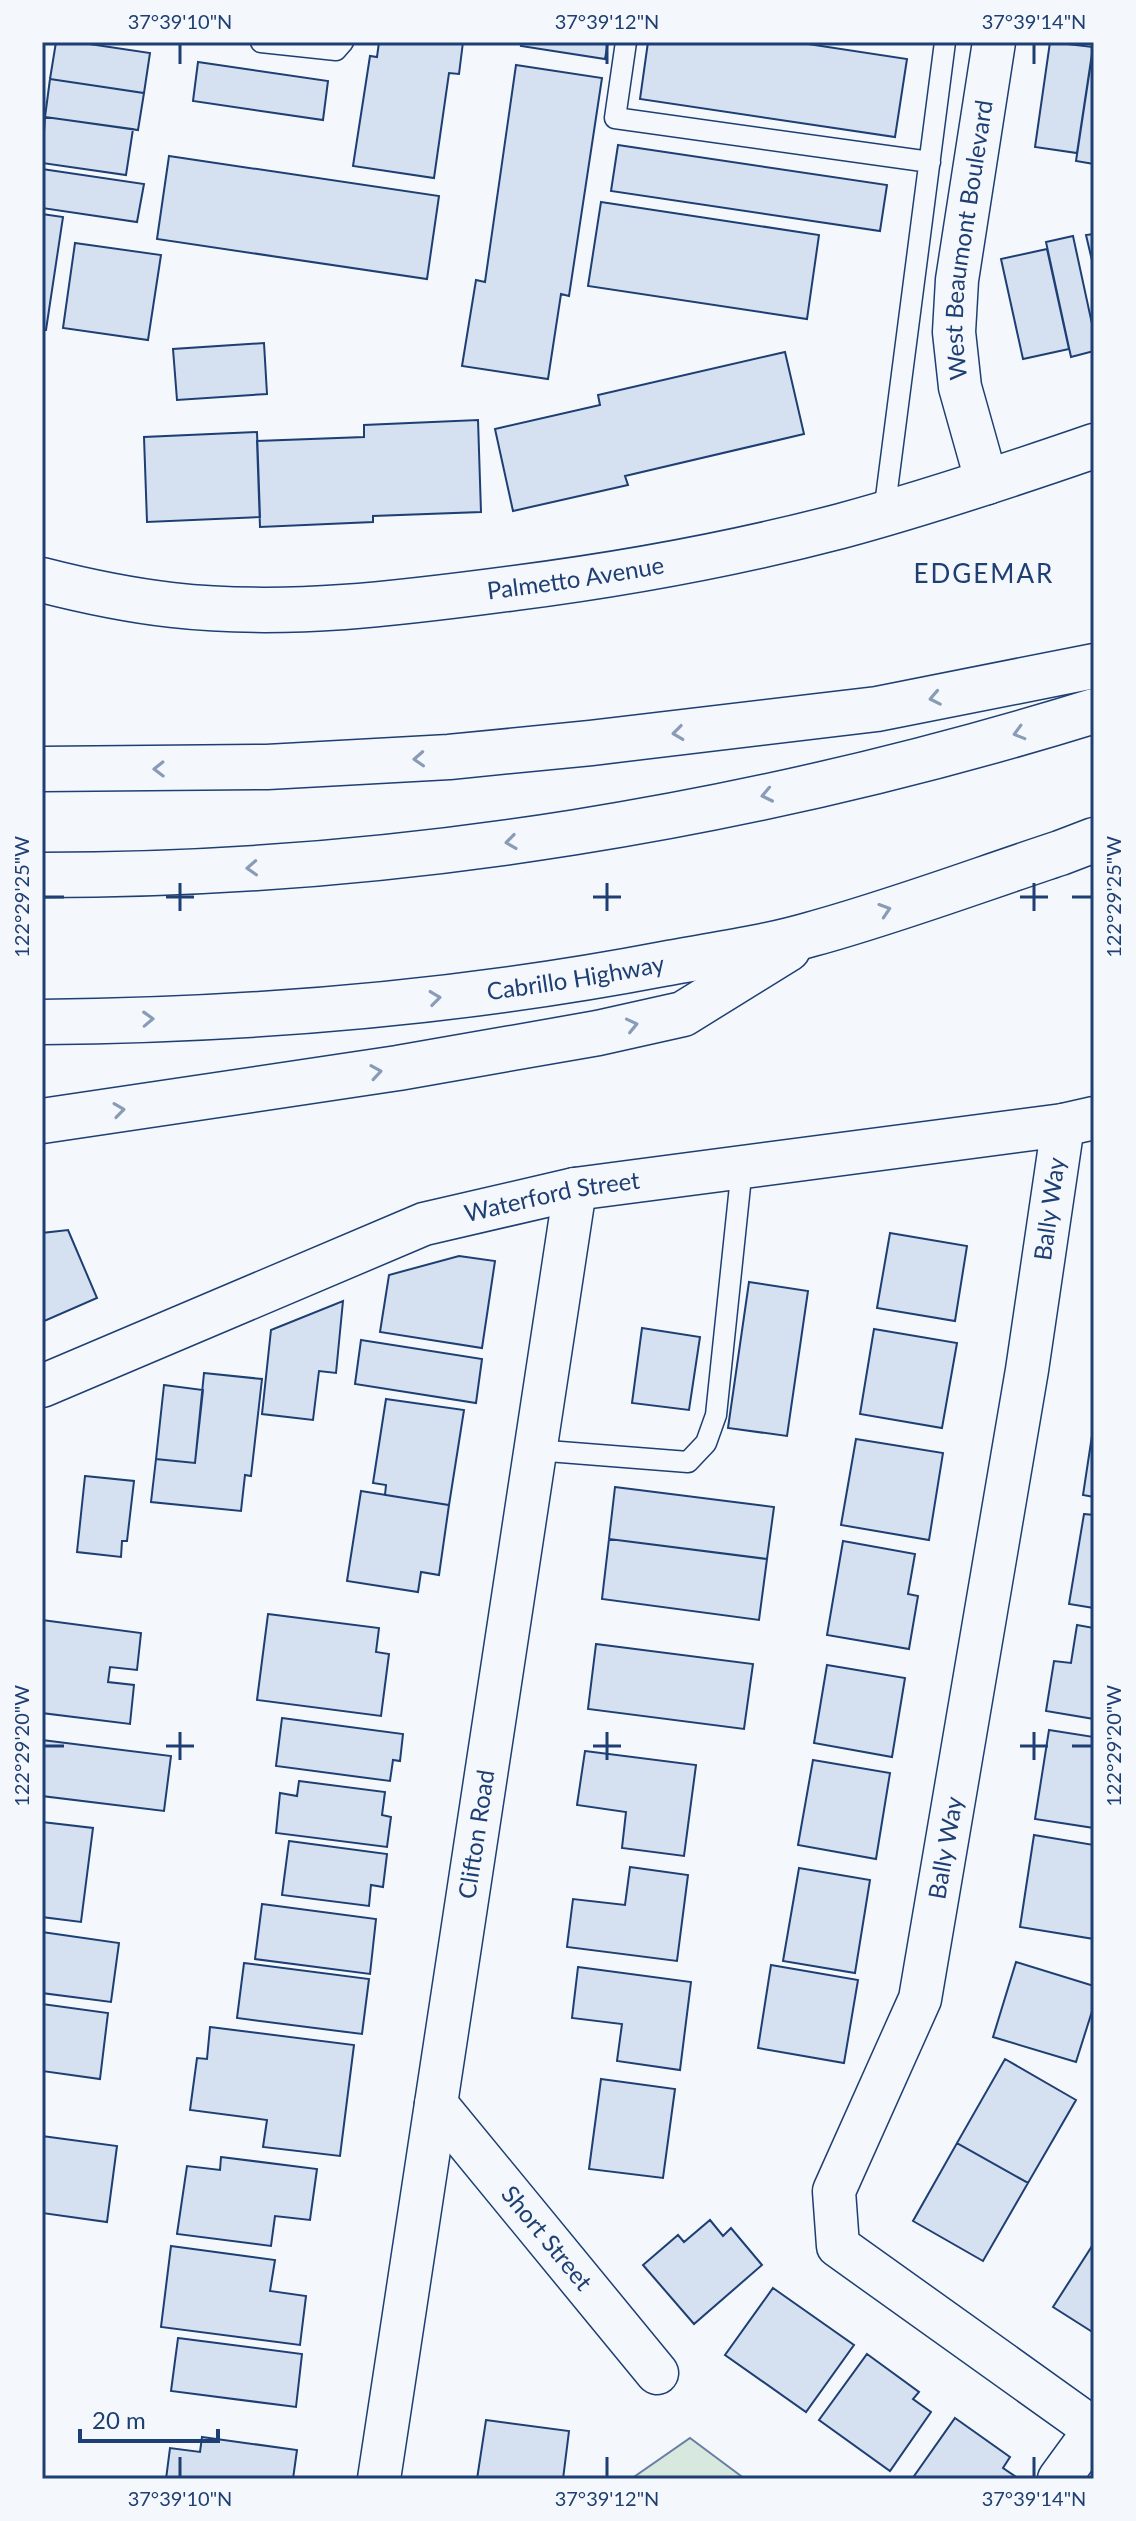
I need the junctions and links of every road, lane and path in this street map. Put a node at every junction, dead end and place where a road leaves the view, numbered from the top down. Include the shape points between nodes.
1 (261, 42) edge
2 (343, 42) edge
3 (626, 42) edge
4 (945, 42) edge
5 (994, 42) edge
6 (930, 162) junction
7 (1094, 446) edge
8 (987, 483) junction
9 (884, 513) junction
10 (42, 580) edge
11 (1094, 666) edge
12 (1094, 711) edge
13 (42, 769) edge
14 (1094, 840) edge
15 (42, 875) edge
16 (811, 935) junction
17 (42, 1022) edge
18 (42, 1121) edge
19 (1078, 1121) edge
20 (742, 1167) junction
21 (575, 1189) junction
22 (42, 1386) edge
23 (535, 1450) junction
24 (436, 2104) junction
25 (657, 2373) dead end
26 (1094, 2430) edge
27 (379, 2479) edge
28 (1059, 2479) edge

1 - 2 lane via 336,50
3 - 6 lane via 615,118
4 - 6 lane
5 - 8 street, West Beaumont Boulevard via 957,280 954,332 960,387
6 - 9 lane
7 - 8 main road, Palmetto Avenue
8 - 9 main road, Palmetto Avenue
9 - 10 main road, Palmetto Avenue via 683,561 532,586 343,607 253,610 173,605
11 -> 13 main road via 877,709 481,754 267,767
12 -> 15 main road via 852,776 582,831 285,867
16 -> 14 main road, Cabrillo Highway
17 -> 16 main road, Cabrillo Highway via 388,1004 585,979
18 -> 16 main road via 398,1068 683,1014
19 - 20 street, Waterford Street
19 - 26 street, Bally Way via 1027,1370 920,1999 834,2191 838,2246
20 - 21 street, Waterford Street
20 - 23 lane via 716,1415 706,1443 688,1462
21 - 22 street, Waterford Street via 424,1224
21 - 23 street, Clifton Road
23 - 24 street, Clifton Road
24 - 25 street, Short Street
24 - 27 street, Clifton Road
26 - 28 street

